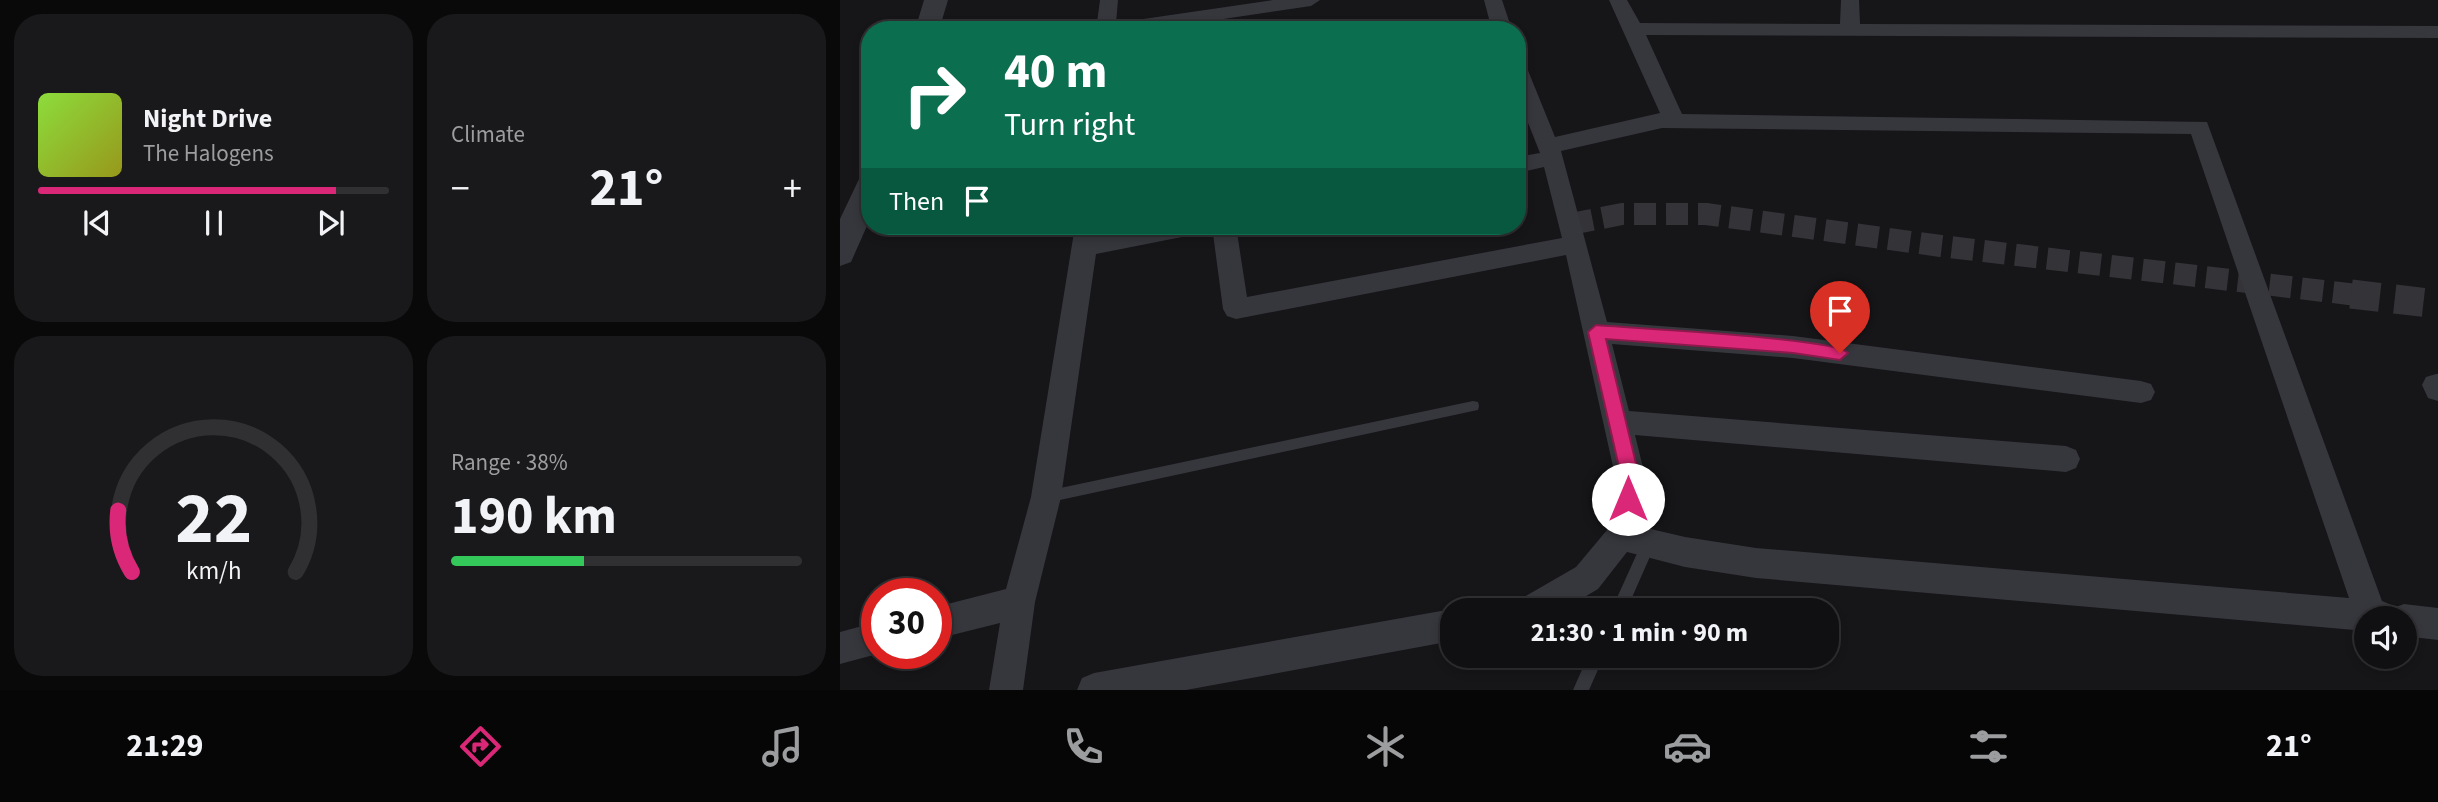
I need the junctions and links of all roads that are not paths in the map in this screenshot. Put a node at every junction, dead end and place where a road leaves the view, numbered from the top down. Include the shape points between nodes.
1 (936, 0) edge
2 (1109, 0) edge
3 (1311, 0) edge
4 (1493, 0) edge
5 (1618, 0) edge
6 (1850, 0) edge
7 (930, 21) edge
8 (1108, 21) edge
9 (1224, 21) edge
10 (1498, 21) edge
11 (1634, 29) junction
12 (1850, 31) junction
13 (2438, 32) edge
14 (1526, 91) edge
15 (1662, 121) junction
16 (1550, 152) junction
17 (1526, 161) edge
18 (861, 219) edge
19 (1105, 235) edge
20 (1225, 235) edge
21 (1086, 237) edge
22 (1576, 244) junction
23 (840, 254) edge
24 (1596, 332) junction
25 (2141, 392) dead end
26 (1473, 406) dead end
27 (1618, 422) junction
28 (2066, 459) dead end
29 (1046, 497) junction
30 (1635, 540) junction
31 (1552, 598) edge
32 (1621, 598) edge
33 (1018, 602) junction
34 (2374, 606) edge
35 (2354, 615) edge
36 (952, 619) edge
37 (2417, 622) edge
38 (2438, 624) edge
39 (1440, 627) edge
40 (861, 642) edge
41 (840, 648) edge
42 (1591, 668) edge
43 (1006, 690) edge
44 (1094, 690) edge
45 (1581, 690) edge

1 - 7 street
2 - 8 street
3 - 9 street
4 - 10 street
5 - 11 street
6 - 12 street
11 - 12 street
11 - 15 street via 1670,108 1669,118
12 - 13 street
14 - 16 street
15 - 16 street
15 - 34 street via 2199,127
16 - 17 street
16 - 22 street
18 - 23 street
19 - 21 street
20 - 22 street via 1236,309
21 - 29 street
22 - 24 street
24 - 25 street via 1793,346
24 - 27 street
26 - 29 lane
27 - 28 street
27 - 30 street via 1631,480
29 - 33 street
30 - 31 street
30 - 32 lane
30 - 35 street via 1756,563
33 - 36 street
33 - 43 street
37 - 38 street
39 - 44 street
40 - 41 street
42 - 45 lane

